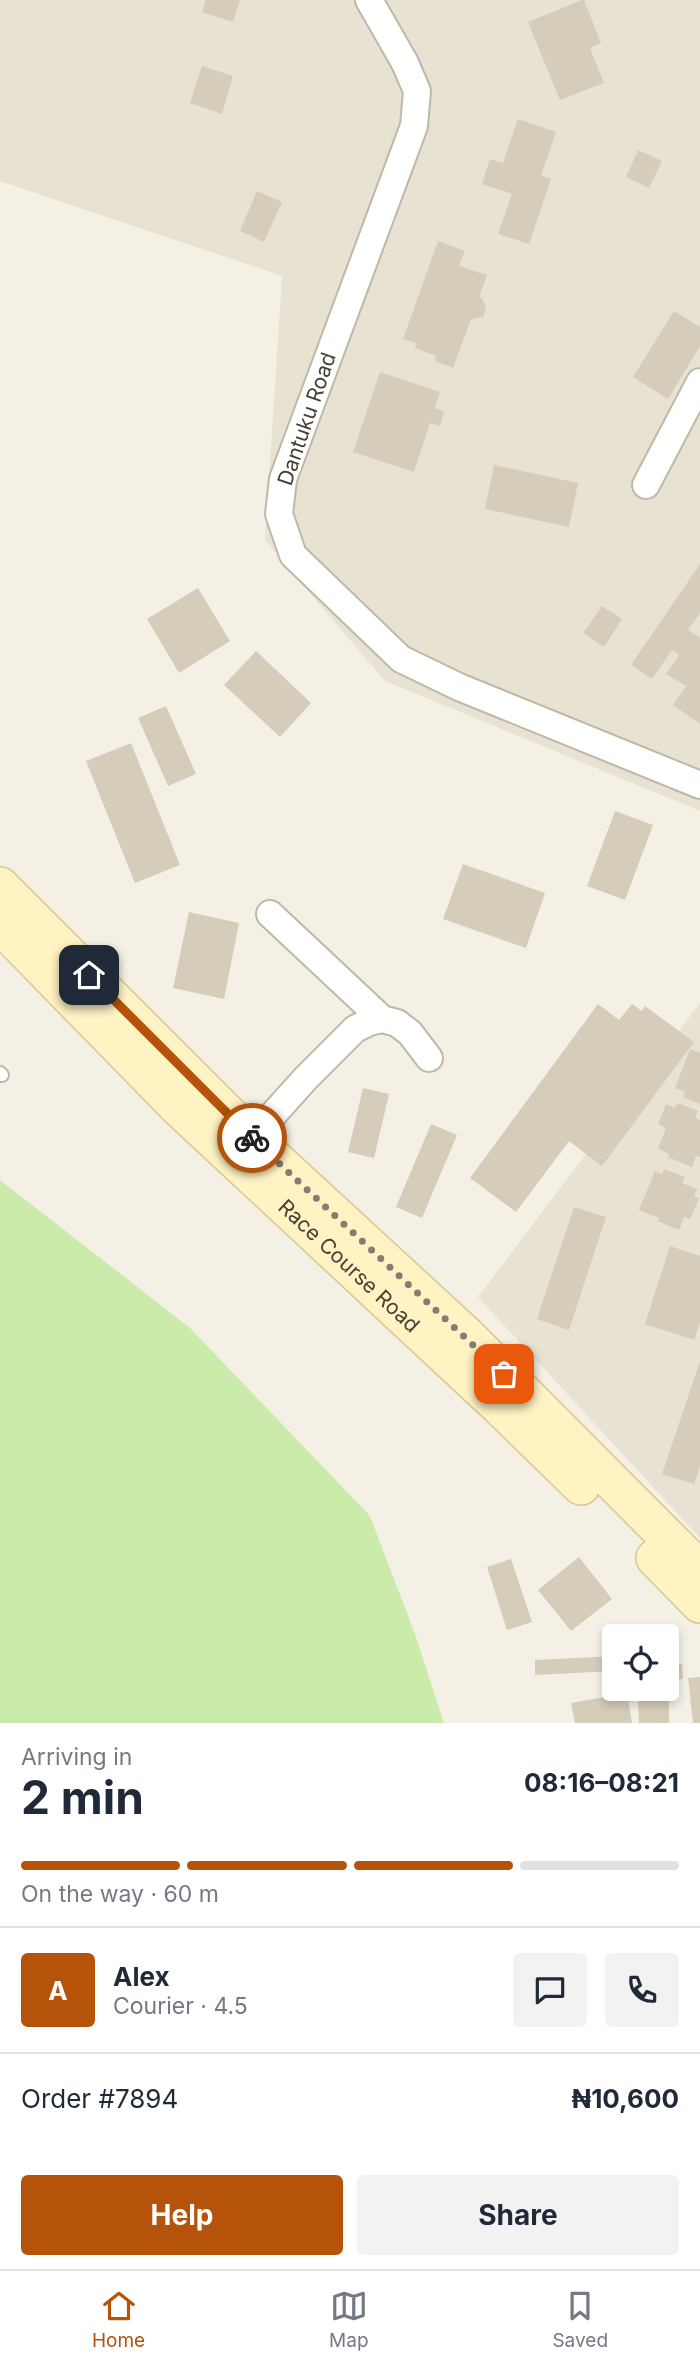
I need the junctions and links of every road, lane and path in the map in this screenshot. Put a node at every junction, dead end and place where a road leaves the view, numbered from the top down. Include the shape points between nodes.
1 (369, 0) edge
2 (700, 382) edge
3 (646, 485) dead end
4 (700, 785) edge
5 (0, 886) edge
6 (270, 914) dead end
7 (0, 925) edge
8 (382, 1018) junction
9 (429, 1058) dead end
10 (252, 1138) junction
11 (700, 1570) edge
12 (700, 1604) edge

1 - 4 street, Dantuku Road via 417,90 414,126 283,479 279,514 293,555 401,659
2 - 3 street
5 - 10 street, Race Course Road
6 - 8 street
7 - 12 street, Race Course Road via 178,1107 499,1406
8 - 9 street via 411,1033
8 - 10 street via 355,1029
10 - 11 street, Race Course Road via 466,1335

